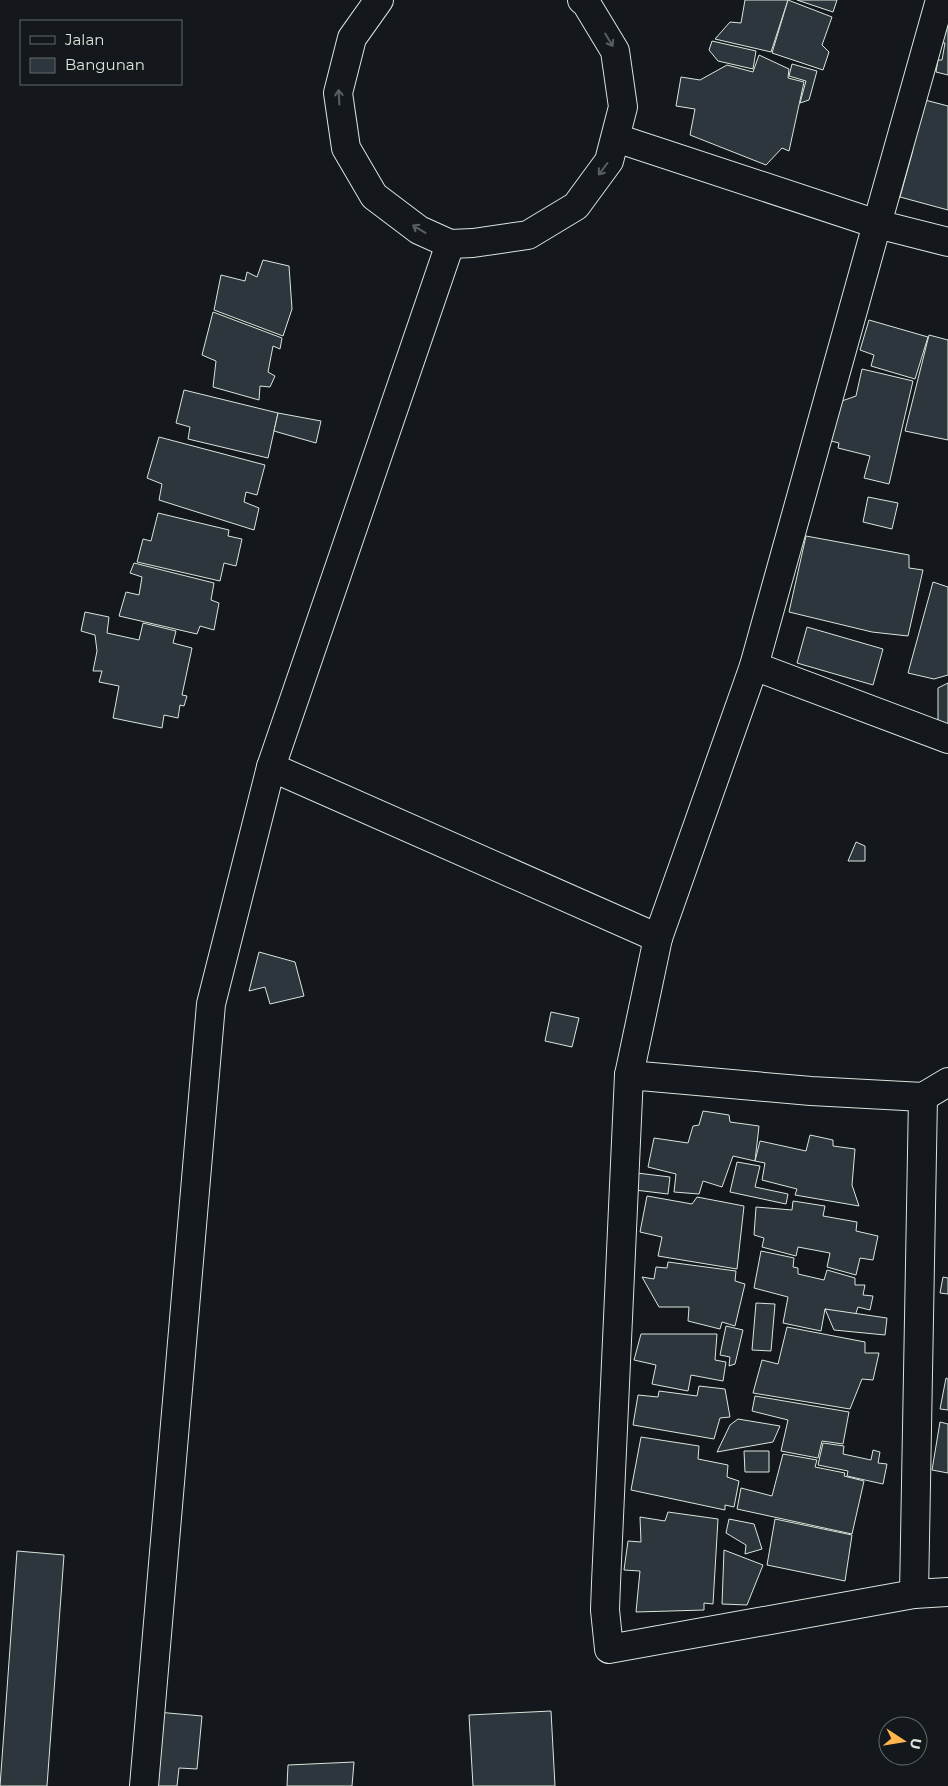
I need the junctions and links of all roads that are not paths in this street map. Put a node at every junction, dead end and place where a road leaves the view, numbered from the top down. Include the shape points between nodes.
1 (379, 0) edge
2 (582, 0) edge
3 (940, 0) edge
4 (616, 138) junction
5 (877, 224) junction
6 (948, 242) edge
7 (450, 244) junction
8 (754, 666) junction
9 (948, 739) edge
10 (272, 767) junction
11 (658, 938) junction
12 (628, 1075) junction
13 (948, 1082) edge
14 (923, 1097) junction
15 (948, 1592) edge
16 (914, 1594) junction
17 (144, 1786) edge

7 -> 1 street via 419,230 374,196 346,148 338,93 352,38
2 -> 4 street via 615,51 623,107
3 - 5 street
4 - 5 street
4 -> 7 street via 610,161 576,206 528,235
5 - 6 street
5 - 8 street
7 - 10 street
8 - 9 street
8 - 11 street
10 - 11 street
10 - 17 street via 210,1004
11 - 12 street
12 - 14 street
12 - 16 street via 605,1610 609,1649
13 - 14 street
14 - 16 street
15 - 16 street

